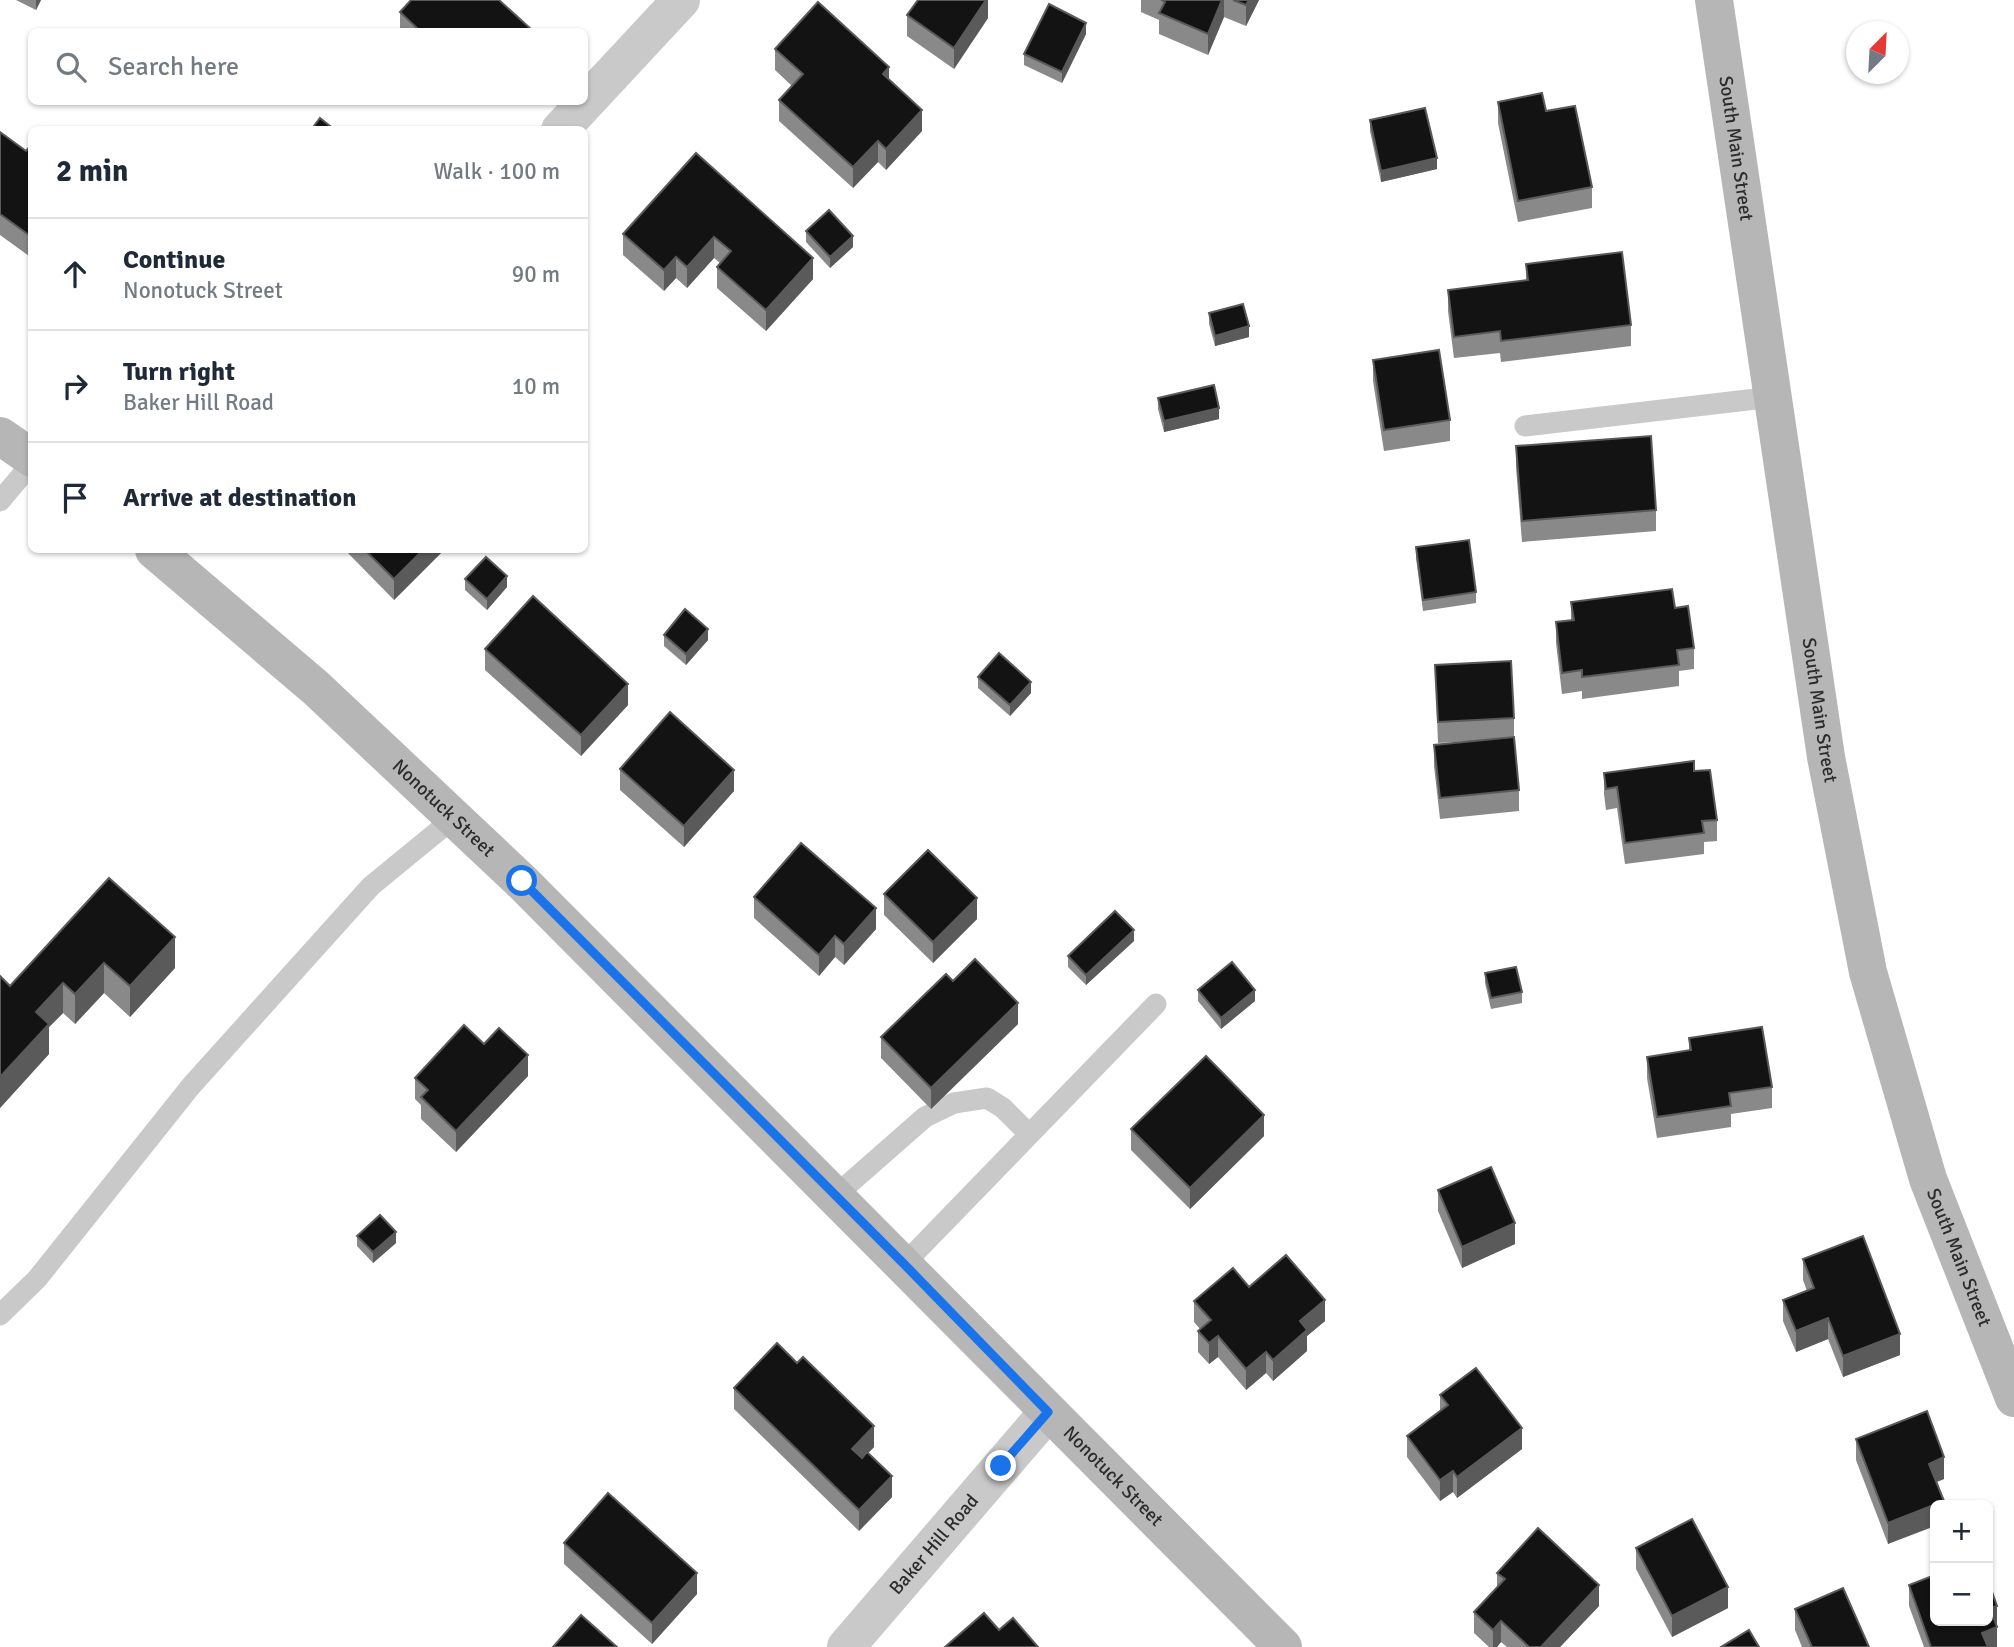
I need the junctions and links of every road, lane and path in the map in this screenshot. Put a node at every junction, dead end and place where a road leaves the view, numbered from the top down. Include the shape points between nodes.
1 (681, 0) edge
2 (1714, 0) edge
3 (588, 100) edge
4 (583, 105) edge
5 (564, 126) edge
6 (1773, 397) junction
7 (1525, 426) dead end
8 (0, 436) edge
9 (28, 458) edge
10 (28, 466) edge
11 (0, 501) edge
12 (158, 553) edge
13 (454, 818) junction
14 (1156, 1004) dead end
15 (1029, 1134) junction
16 (835, 1196) junction
17 (904, 1264) junction
18 (0, 1315) edge
19 (2014, 1398) edge
20 (1048, 1412) junction
21 (846, 1647) edge
22 (1283, 1647) edge

1 - 3 street
2 - 6 main road, South Main Street
4 - 5 street
6 - 7 lane
6 - 19 main road, South Main Street via 1826,757 1868,972 1928,1179
8 - 9 main road
10 - 11 lane
12 - 13 main road, Nonotuck Street via 316,688
13 - 16 main road, Nonotuck Street
13 - 18 lane via 371,886 191,1086 37,1279
14 - 15 lane
15 - 16 lane via 987,1098 954,1102 925,1117
15 - 17 lane
16 - 17 main road, Nonotuck Street
17 - 20 main road, Nonotuck Street
20 - 21 street, Baker Hill Road
20 - 22 main road, Nonotuck Street

